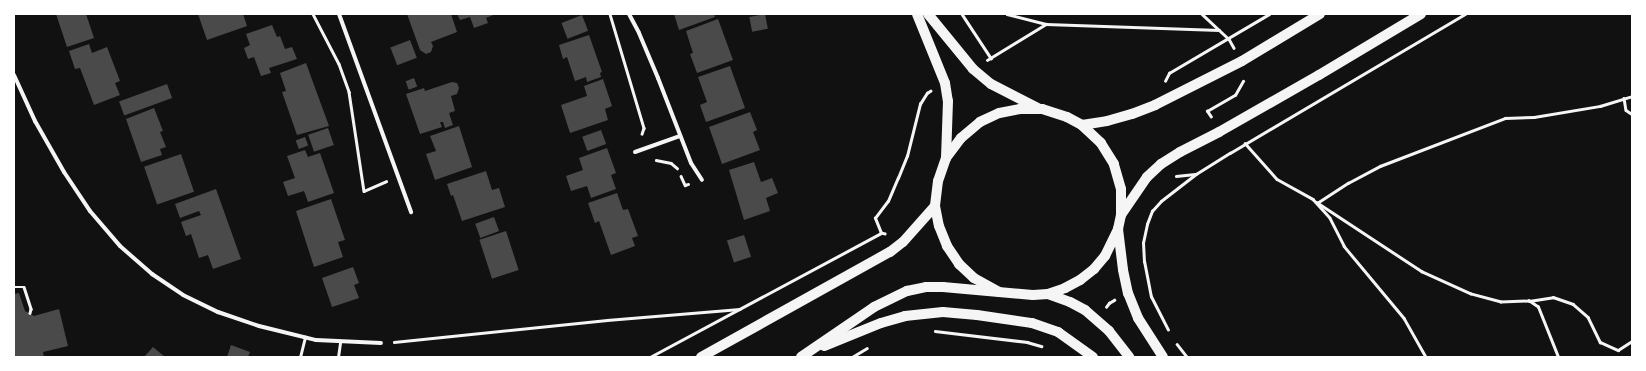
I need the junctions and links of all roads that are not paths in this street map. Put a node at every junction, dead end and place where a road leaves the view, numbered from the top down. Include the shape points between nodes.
1 (340, 14) edge
2 (628, 14) edge
3 (917, 14) edge
4 (928, 14) edge
5 (1320, 14) edge
6 (1421, 14) edge
7 (14, 76) edge
8 (1042, 109) junction
9 (1082, 125) junction
10 (680, 136) junction
11 (635, 152) road end
12 (946, 158) junction
13 (702, 180) road end
14 (935, 206) junction
15 (411, 212) dead end
16 (1121, 215) junction
17 (1118, 229) junction
18 (999, 292) junction
19 (1048, 294) junction
20 (305, 337) junction
21 (340, 342) junction
22 (381, 343) road end
23 (805, 355) edge
24 (300, 357) edge
25 (338, 357) edge
26 (701, 357) edge
27 (1093, 357) edge
28 (1129, 357) edge
29 (1163, 357) edge

1 - 15 street
2 - 10 street via 647,52
3 - 12 main road via 945,83 948,101
4 - 8 main road via 973,69 991,84
5 - 9 main road via 1242,61 1155,105 1107,121
6 - 16 main road via 1161,164 1147,177
7 - 20 street via 35,121 64,172 90,211 120,246 152,274 183,295 218,312 259,326
8 - 9 main road via 1068,117
8 - 12 main road via 1014,110 980,122 961,138
9 - 16 main road via 1101,143 1114,164 1121,189
10 - 11 street
10 - 13 street via 691,163
12 - 14 main road via 938,181
14 - 18 main road via 947,246 959,264 974,278
14 - 26 main road via 903,242 890,252
16 - 17 main road
17 - 19 main road via 1105,256 1094,269 1080,280
17 - 29 main road via 1128,293 1138,318
18 - 19 main road
18 - 23 main road via 926,287 907,291 850,322
19 - 28 main road via 1085,310 1110,331
20 - 21 street
20 - 24 lane
21 - 22 street
21 - 25 lane
23 - 27 main road via 881,323 905,316 943,312 1032,322 1058,332

